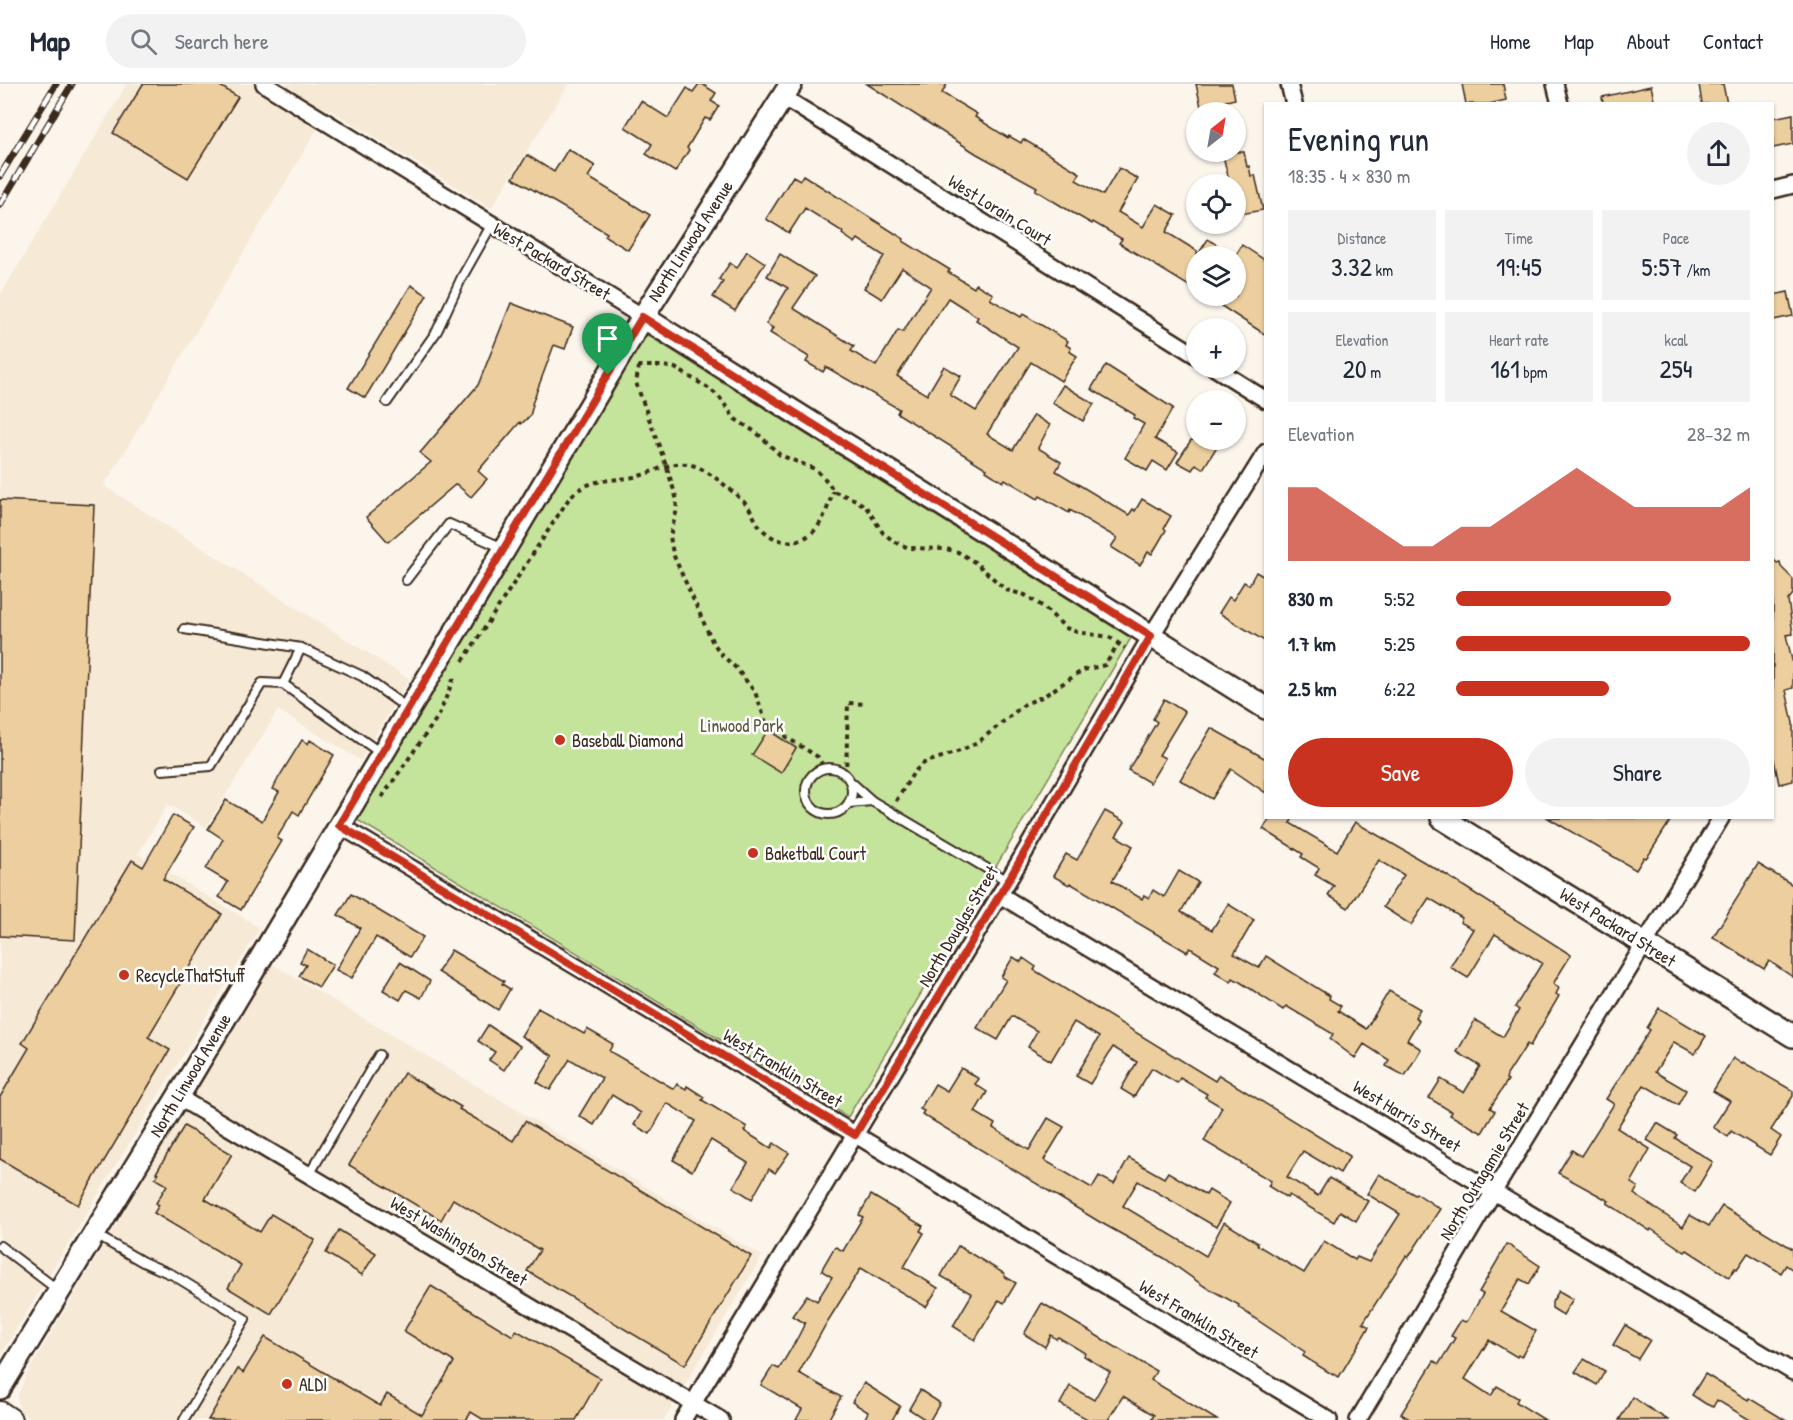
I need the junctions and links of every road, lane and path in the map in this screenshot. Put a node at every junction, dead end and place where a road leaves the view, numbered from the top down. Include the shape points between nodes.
1 (264, 84) edge
2 (1289, 84) edge
3 (1556, 84) edge
4 (787, 91) edge
5 (1294, 102) edge
6 (1560, 102) edge
7 (1793, 185) edge
8 (1774, 190) edge
9 (492, 224) junction
10 (642, 317) junction
11 (1186, 349) edge
12 (644, 357) dead end
13 (638, 366) junction
14 (1231, 378) edge
15 (1264, 399) edge
16 (387, 402) dead end
17 (1264, 455) edge
18 (666, 465) junction
19 (833, 491) junction
20 (504, 549) junction
21 (406, 580) dead end
22 (184, 629) dead end
23 (1124, 636) dead end
24 (1151, 636) junction
25 (1119, 644) junction
26 (301, 648) junction
27 (1125, 648) dead end
28 (283, 684) junction
29 (866, 704) dead end
30 (1264, 707) edge
31 (408, 709) junction
32 (382, 754) junction
33 (824, 768) junction
34 (162, 770) dead end
35 (848, 778) junction
36 (872, 801) junction
37 (378, 803) dead end
38 (849, 803) junction
39 (889, 811) junction
40 (1444, 819) edge
41 (1720, 819) edge
42 (339, 825) junction
43 (1008, 881) junction
44 (1000, 896) junction
45 (1644, 943) junction
46 (1793, 1036) edge
47 (379, 1055) dead end
48 (178, 1097) junction
49 (855, 1135) junction
50 (309, 1175) junction
51 (1494, 1191) junction
52 (94, 1234) junction
53 (0, 1245) edge
54 (59, 1291) junction
55 (1793, 1371) edge
56 (0, 1388) edge
57 (693, 1403) junction
58 (0, 1414) edge
59 (9, 1420) edge
60 (184, 1420) edge
61 (683, 1420) edge
62 (721, 1420) edge
63 (1329, 1420) edge
64 (1358, 1420) edge

1 - 9 street, West Packard Street
2 - 5 street
3 - 6 street
4 - 10 street, North Linwood Avenue
4 - 11 street, West Lorain Court
7 - 8 street
9 - 10 street, West Packard Street
9 - 16 lane via 438,331
10 - 20 street, North Linwood Avenue
10 - 24 street, West Packard Street
12 - 13 path
13 - 18 path via 636,383
13 - 19 path via 675,368 710,389 735,419 780,455 815,469
14 - 15 street
17 - 24 street, North Douglas Street
18 - 19 path via 687,464 711,474 748,506 766,533 784,542 811,536 826,513
18 - 33 path via 677,500 670,536 673,554 712,641 755,692 767,725 818,757
18 - 37 path via 635,477 588,483 570,497 454,677 440,715
19 - 25 path via 866,507 883,533 895,542 909,548 958,552 976,562 1006,590 1025,595 1042,606 1066,628 1105,635
20 - 21 lane via 449,524
20 - 31 street, North Linwood Avenue
22 - 26 lane
23 - 25 path
24 - 30 street, West Packard Street
24 - 43 street, North Douglas Street
25 - 27 path
25 - 39 path via 1105,665 1083,670 1025,704 977,743 924,763
26 - 28 lane
26 - 31 lane via 362,675
28 - 32 lane
28 - 34 lane via 262,683 212,766
29 - 35 path via 848,703
31 - 32 street, North Linwood Avenue
32 - 42 street, North Linwood Avenue
33 - 35 lane via 832,768
33 - 38 lane via 807,783 810,805 830,815
35 - 36 lane
35 - 38 lane via 852,796
36 - 38 lane
36 - 39 lane
39 - 43 lane
40 - 45 street, West Packard Street
41 - 45 street, North Outagamie Street
42 - 48 street, North Linwood Avenue
42 - 49 street, West Franklin Street
43 - 44 street, North Douglas Street
44 - 49 street, North Douglas Street
44 - 51 street, West Harris Street
45 - 46 street, West Packard Street
45 - 51 street, North Outagamie Street
47 - 50 lane
48 - 50 street, West Washington Street
48 - 52 street, North Linwood Avenue
49 - 57 street, North Douglas Street
49 - 63 street, West Franklin Street
50 - 57 street, West Washington Street
51 - 55 street, West Harris Street
51 - 64 street, North Outagamie Street
52 - 54 street, North Linwood Avenue
52 - 60 lane via 173,1275 245,1319
53 - 54 lane
54 - 56 street, North Linwood Avenue via 9,1366
57 - 61 street, North Douglas Street
57 - 62 street, West Washington Street
58 - 59 main road

